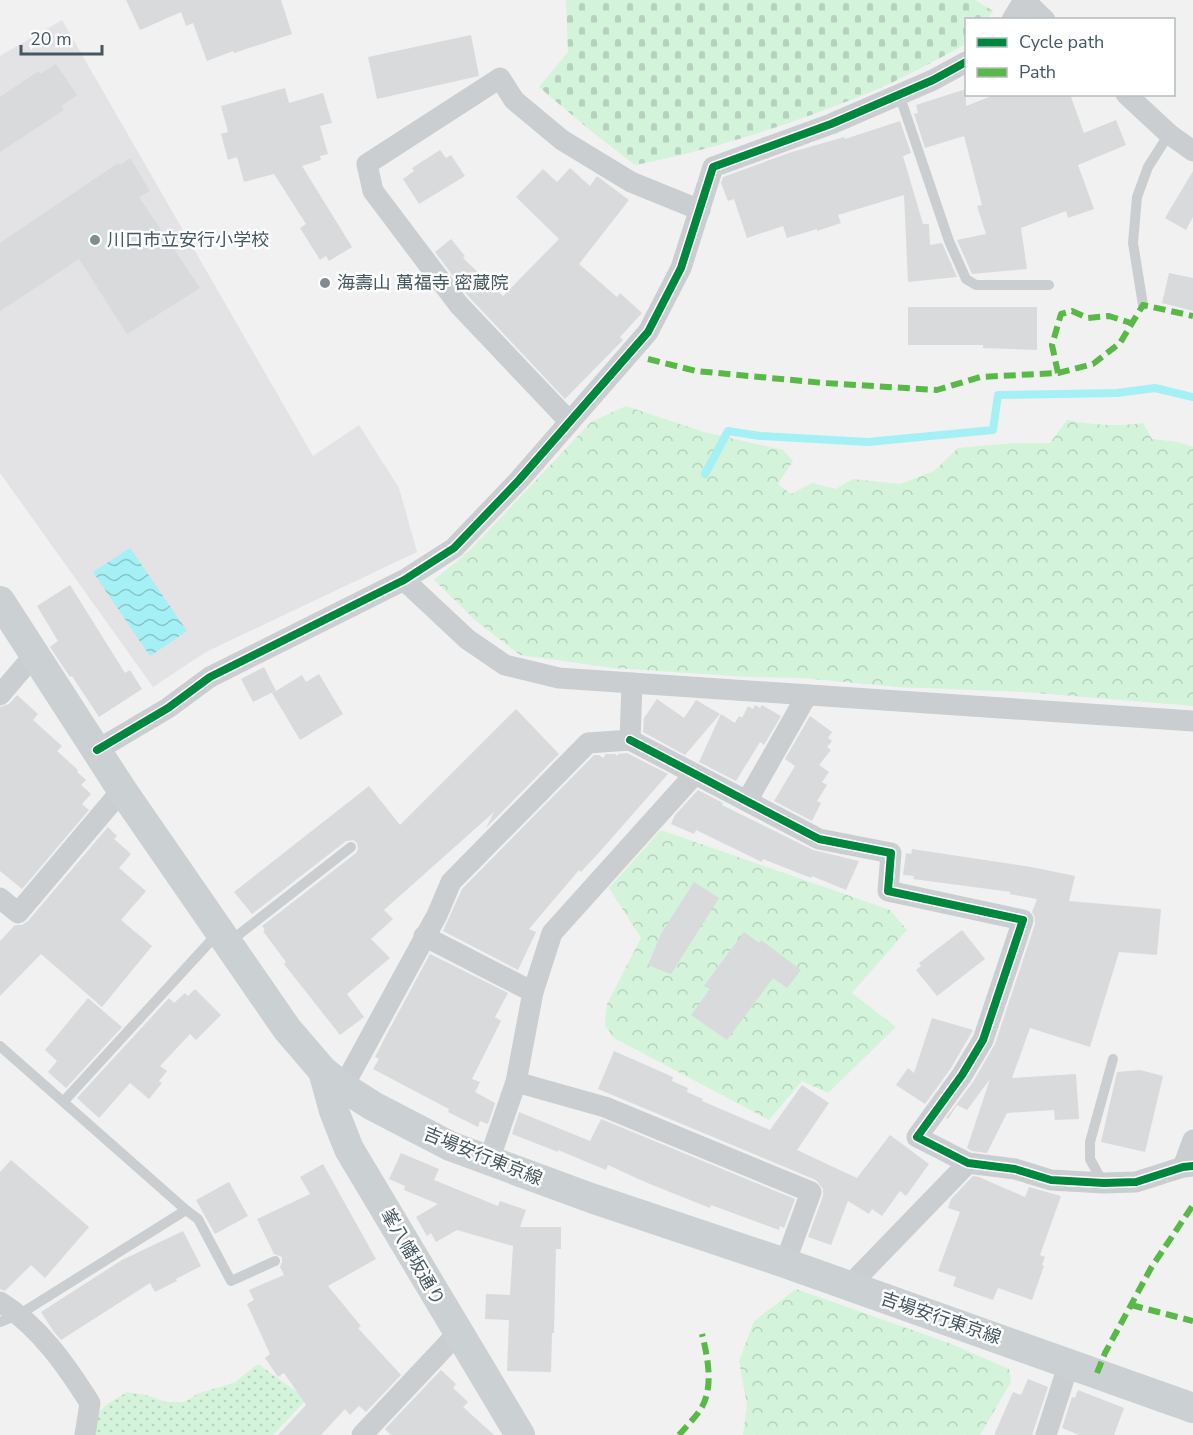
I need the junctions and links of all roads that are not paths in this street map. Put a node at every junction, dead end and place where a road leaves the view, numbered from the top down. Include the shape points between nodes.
1 (1024, 0) edge
2 (1013, 18) edge
3 (1043, 18) edge
4 (965, 62) edge
5 (899, 94) junction
6 (1128, 96) edge
7 (1169, 134) junction
8 (1193, 151) edge
9 (700, 210) junction
10 (1049, 285) dead end
11 (1143, 304) dead end
12 (570, 422) junction
13 (404, 580) junction
14 (0, 601) edge
15 (35, 654) junction
16 (632, 682) junction
17 (0, 694) edge
18 (807, 695) junction
19 (1193, 721) edge
20 (630, 740) junction
21 (97, 750) junction
22 (695, 774) junction
23 (122, 790) junction
24 (747, 801) junction
25 (351, 847) dead end
26 (0, 898) edge
27 (424, 936) junction
28 (223, 937) junction
29 (533, 992) junction
30 (0, 1046) edge
31 (1113, 1059) dead end
32 (333, 1079) junction
33 (516, 1082) junction
34 (64, 1101) junction
35 (1193, 1140) edge
36 (489, 1160) junction
37 (968, 1163) junction
38 (1188, 1166) edge
39 (1104, 1183) junction
40 (186, 1210) junction
41 (275, 1261) dead end
42 (785, 1263) junction
43 (849, 1286) junction
44 (0, 1302) edge
45 (10, 1318) edge
46 (458, 1333) junction
47 (1069, 1363) junction
48 (1193, 1408) edge
49 (85, 1435) edge
50 (362, 1435) edge
51 (520, 1435) edge
52 (1046, 1435) edge

1 - 2 street
1 - 3 street
4 - 5 street
5 - 9 street via 831,124 713,167
5 - 10 lane via 949,241 966,279 976,285
6 - 7 street
7 - 8 street
7 - 11 lane via 1148,167 1137,197 1133,243
9 - 12 street via 681,268 648,332
9 - 12 street via 631,182 562,140 514,100 500,78 368,164 373,191 459,304
12 - 13 street via 454,548
13 - 16 street via 467,639 505,665 560,678
13 - 21 street via 210,677 168,708
14 - 15 main road, 吉場安行東京線
15 - 17 street
15 - 21 main road, 吉場安行東京線
16 - 18 street
16 - 20 street
18 - 19 street
18 - 24 street
20 - 22 street
20 - 27 street via 588,743 451,882
21 - 23 main road, 吉場安行東京線
22 - 24 street
22 - 29 street via 552,933
23 - 26 street via 18,913
23 - 28 main road, 吉場安行東京線
24 - 37 street via 819,839 891,853 888,891 1023,920 983,1040 963,1075 917,1137
25 - 28 lane
27 - 29 street
27 - 32 street
28 - 32 main road, 吉場安行東京線 via 287,1029
28 - 34 lane
29 - 33 street
30 - 34 lane
31 - 39 lane via 1090,1142 1090,1159
32 - 36 main road, 吉場安行東京線 via 416,1129
32 - 46 main road, 峯八幡坂通り via 334,1111 349,1149
33 - 36 street
33 - 42 street via 604,1107 811,1192
34 - 40 lane
35 - 38 street
36 - 42 main road, 吉場安行東京線
37 - 39 street via 1015,1169 1051,1180
37 - 43 street
38 - 39 street via 1136,1182
40 - 41 lane via 198,1219 231,1281
40 - 45 lane
42 - 43 main road, 吉場安行東京線
43 - 47 main road, 吉場安行東京線
44 - 45 street
45 - 49 street via 68,1368 90,1403
46 - 50 street
46 - 51 main road, 峯八幡坂通り
47 - 48 main road, 吉場安行東京線
47 - 52 street

